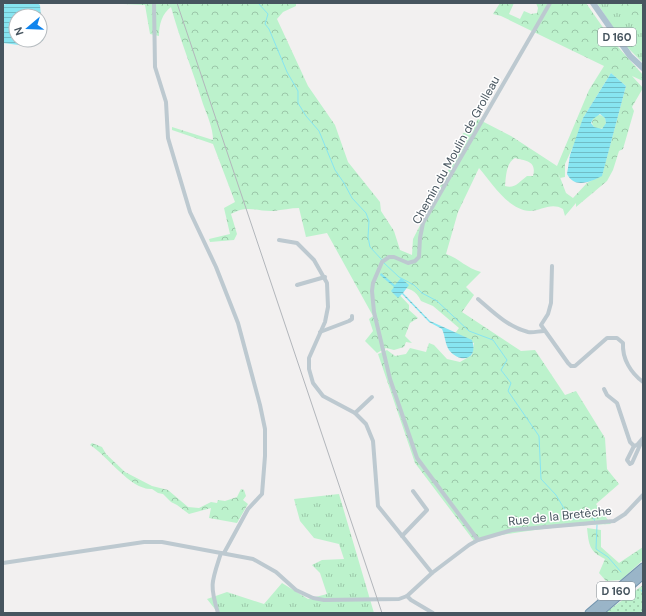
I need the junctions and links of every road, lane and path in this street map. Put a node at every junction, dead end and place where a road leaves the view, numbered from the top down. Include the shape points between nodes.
1 (154, 3) edge
2 (550, 3) edge
3 (593, 3) edge
4 (643, 68) edge
5 (279, 240) dead end
6 (552, 266) dead end
7 (325, 277) junction
8 (297, 285) dead end
9 (478, 299) dead end
10 (352, 316) dead end
11 (544, 331) junction
12 (320, 332) junction
13 (643, 382) edge
14 (604, 389) dead end
15 (372, 397) dead end
16 (355, 412) junction
17 (643, 438) edge
18 (641, 443) junction
19 (634, 446) junction
20 (413, 491) dead end
21 (643, 495) edge
22 (402, 536) junction
23 (478, 540) junction
24 (222, 553) junction
25 (3, 563) edge
26 (643, 567) edge
27 (432, 573) junction
28 (643, 575) edge
29 (407, 596) junction
30 (218, 613) edge
31 (433, 613) edge
32 (589, 613) edge
33 (599, 613) edge

1 - 24 street via 156,68 166,102 170,145 190,212 216,267 238,323 260,405 265,443 262,494 248,509
2 - 23 street, Chemin du Moulin de Grolleau via 423,223 419,257 408,263 389,257 383,261 373,282 372,300 390,379 417,458
3 - 4 main road, D 160 via 630,56
5 - 7 street via 297,243 314,260
6 - 11 street via 551,303 541,325
7 - 8 street
7 - 12 street via 329,293 328,307
9 - 11 street via 507,322 529,332
10 - 12 street via 349,321
11 - 13 street via 571,366 580,363 607,338 617,338 623,343 623,354 629,367
12 - 16 street via 309,358 313,383 323,396
14 - 19 street via 617,403 628,440
15 - 16 street
16 - 22 street via 366,424 373,441 378,506
17 - 18 street
18 - 19 street
18 - 19 street via 630,464 627,460
20 - 22 street via 427,510
21 - 23 street, Rue de la Bretèche via 619,518 599,524 512,530
22 - 27 street
23 - 27 street, Rue de la Bretèche
24 - 25 street via 162,542 144,542
24 - 29 street via 253,559 276,572 296,590 313,598 395,600
24 - 30 street via 212,580
26 - 32 highway, D 160
27 - 29 street, Rue de la Bretèche
28 - 33 highway, D 160
29 - 31 street

